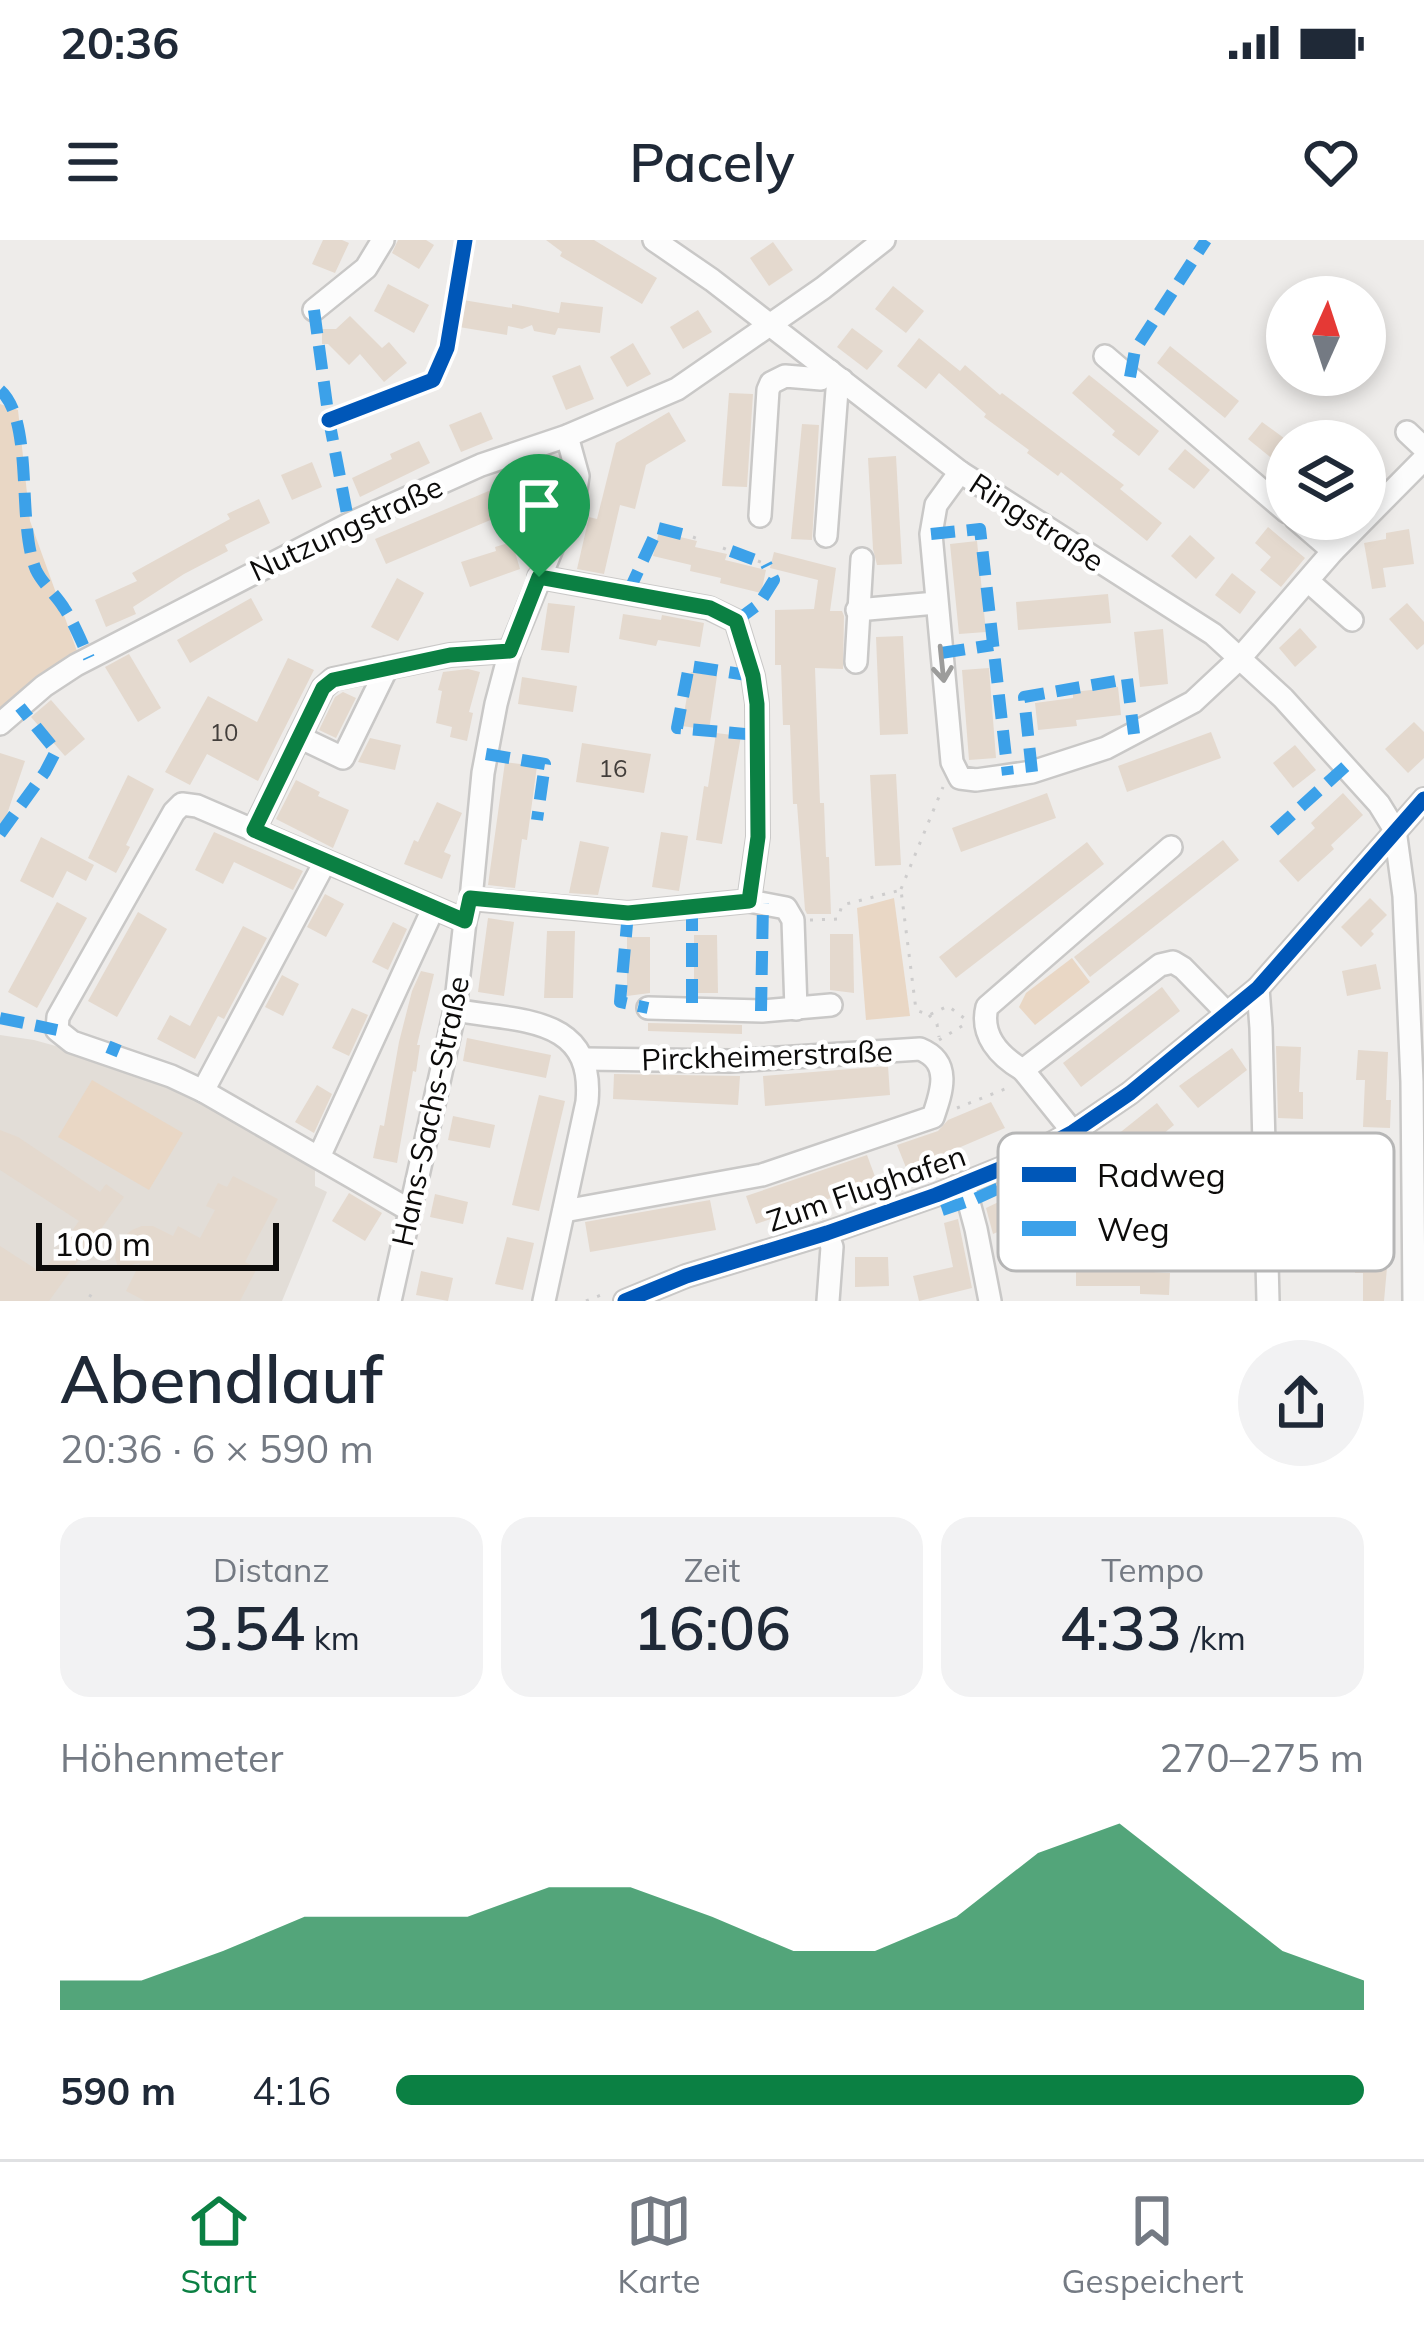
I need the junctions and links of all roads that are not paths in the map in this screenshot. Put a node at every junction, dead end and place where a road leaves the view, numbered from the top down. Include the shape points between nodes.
1 (382, 240) edge
2 (884, 240) edge
3 (656, 241) edge
4 (314, 310) dead end
5 (769, 325) junction
6 (1106, 356) dead end
7 (836, 375) junction
8 (567, 436) junction
9 (1424, 459) edge
10 (960, 472) junction
11 (1266, 494) edge
12 (760, 516) dead end
13 (826, 536) dead end
14 (1320, 540) edge
15 (1333, 551) junction
16 (862, 559) dead end
17 (539, 577) junction
18 (1307, 581) junction
19 (936, 603) junction
20 (857, 610) junction
21 (1352, 620) dead end
22 (510, 651) junction
23 (1240, 658) junction
24 (856, 662) dead end
25 (387, 668) junction
26 (0, 724) edge
27 (299, 737) junction
28 (1424, 799) edge
29 (254, 830) junction
30 (1395, 830) junction
31 (1171, 848) dead end
32 (325, 862) junction
33 (749, 901) junction
34 (433, 909) junction
35 (468, 910) junction
36 (1258, 988) junction
37 (831, 1005) dead end
38 (1221, 1007) junction
39 (648, 1008) dead end
40 (796, 1009) junction
41 (455, 1010) junction
42 (585, 1059) junction
43 (1018, 1067) junction
44 (203, 1091) junction
45 (1072, 1132) joint
46 (1263, 1133) edge
47 (319, 1156) junction
48 (998, 1170) edge
49 (964, 1184) junction
50 (411, 1211) junction
51 (564, 1211) junction
52 (827, 1233) junction
53 (1267, 1271) edge
54 (390, 1301) edge
55 (544, 1301) edge
56 (625, 1301) edge
57 (828, 1301) edge
58 (990, 1301) edge
59 (1268, 1301) edge
60 (1414, 1301) edge

1 - 4 street via 366,268
2 - 5 street, Nutzungstraße
3 - 5 street, Ringstraße
5 - 7 street, Ringstraße
5 - 8 street, Nutzungstraße via 677,389
6 - 11 street
7 - 10 street, Ringstraße
7 - 12 street via 771,383
7 - 13 street
8 - 17 street, Hans-Sachs-Straße via 576,490
8 - 26 street, Nutzungstraße via 481,465 215,591 76,664
9 - 15 street
10 - 19 street via 932,519
10 - 23 street, Ringstraße via 1193,619
14 - 15 street
15 - 18 street
16 - 20 street
17 - 22 street, Hans-Sachs-Straße
17 - 33 street via 710,608 736,621 757,704 758,837
18 - 21 street
18 - 23 street
19 - 20 street
19 -> 23 street via 960,778 1032,772 1106,748 1193,702
20 - 24 street
22 - 25 street
22 - 35 street, Hans-Sachs-Straße via 483,773
23 - 30 street, Ringstraße via 1346,766
25 - 27 street via 333,680
25 - 27 street via 344,758
27 - 29 street
28 - 30 street, Zum Flughafen
29 - 32 street
29 - 44 street via 182,804 58,1017 57,1030 73,1042
30 - 36 street, Zum Flughafen
30 - 60 street via 1407,935
31 - 43 street via 987,1007 988,1038
32 - 34 street
32 - 44 street
33 - 35 street via 628,913
33 - 40 street via 786,908 793,920
34 - 35 street
34 - 47 street
35 - 41 street, Hans-Sachs-Straße
36 - 38 street, Zum Flughafen
36 - 46 street
37 - 40 street
38 - 43 street via 1183,968 1160,965
38 - 45 street, Zum Flughafen via 1130,1093
39 - 40 street
41 - 42 street via 546,1026 571,1039
41 - 50 street, Hans-Sachs-Straße
42 - 51 street via 587,1102
42 - 51 street, Pirckheimerstraße via 730,1060 930,1044 943,1083 933,1117 762,1175
43 - 45 street
44 - 47 street
47 - 50 street
48 - 49 street, Zum Flughafen
49 - 52 street, Zum Flughafen
49 - 58 street
50 - 54 street, Hans-Sachs-Straße
51 - 55 street
52 - 56 street, Zum Flughafen
52 - 57 street
53 - 59 street

